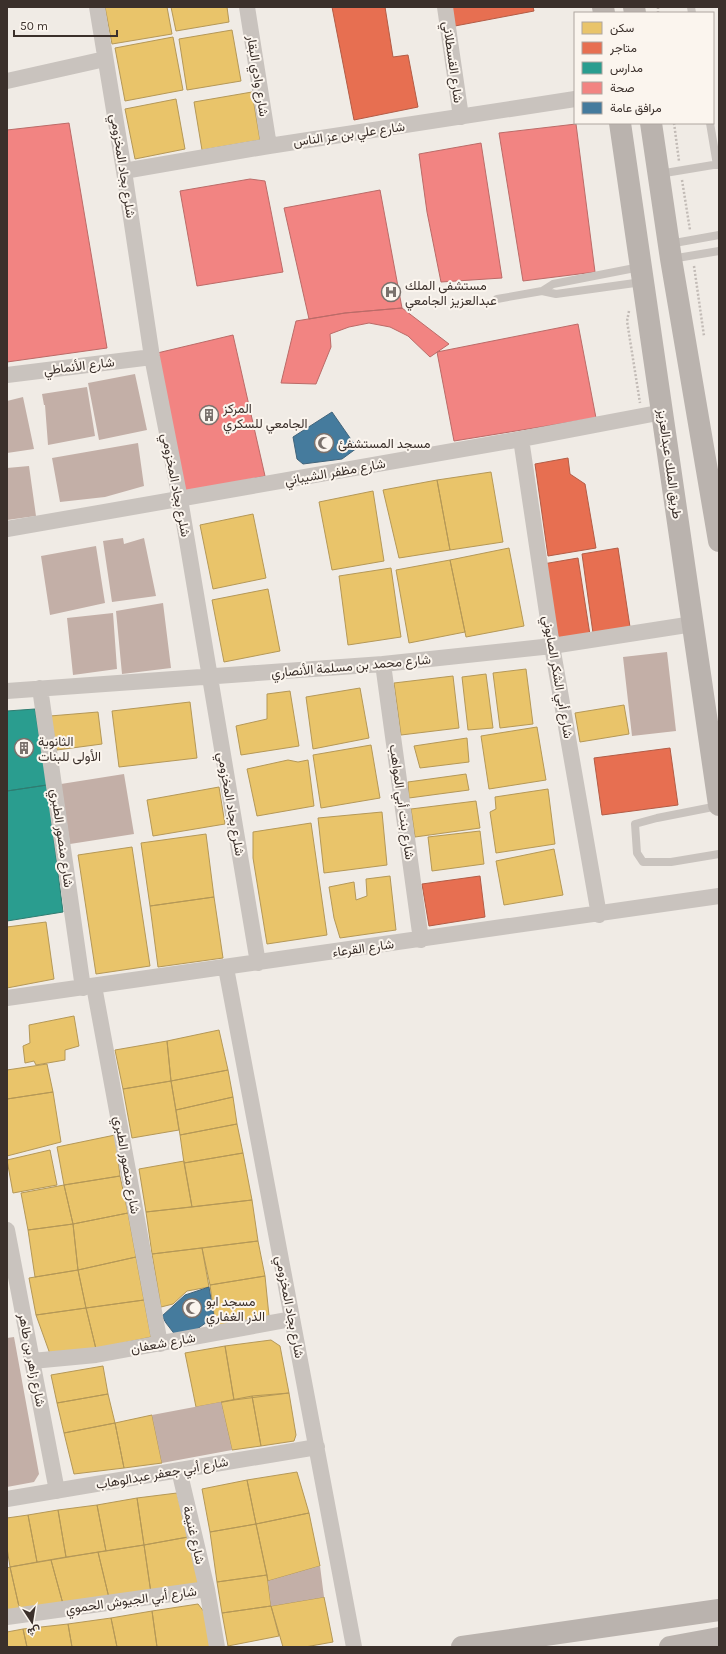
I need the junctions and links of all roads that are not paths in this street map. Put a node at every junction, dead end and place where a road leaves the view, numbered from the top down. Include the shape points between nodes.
1 (97, 7) edge
2 (247, 7) edge
3 (445, 7) edge
4 (105, 59) junction
5 (7, 81) edge
6 (574, 99) edge
7 (461, 117) junction
8 (620, 124) edge
9 (651, 124) edge
10 (710, 124) edge
11 (269, 146) junction
12 (718, 164) edge
13 (124, 171) junction
14 (658, 174) junction
15 (719, 235) edge
16 (719, 250) edge
17 (669, 252) junction
18 (643, 274) junction
19 (542, 291) junction
20 (496, 299) dead end
21 (152, 357) junction
22 (7, 375) edge
23 (652, 414) junction
24 (521, 439) junction
25 (180, 499) junction
26 (7, 529) edge
27 (719, 541) edge
28 (693, 624) junction
29 (552, 646) junction
30 (383, 664) junction
31 (210, 677) junction
32 (40, 688) junction
33 (7, 691) edge
34 (719, 805) edge
35 (719, 854) edge
36 (719, 896) edge
37 (599, 915) junction
38 (421, 940) junction
39 (258, 963) junction
40 (226, 968) junction
41 (89, 987) junction
42 (7, 998) edge
43 (8, 1236) edge
44 (292, 1319) junction
45 (160, 1344) junction
46 (32, 1361) junction
47 (317, 1447) junction
48 (179, 1470) junction
49 (56, 1491) junction
50 (7, 1499) edge
51 (207, 1589) junction
52 (719, 1610) edge
53 (719, 1615) edge
54 (7, 1617) edge
55 (719, 1638) edge
56 (217, 1647) edge
57 (354, 1647) edge
58 (462, 1647) edge
59 (538, 1647) edge
60 (670, 1647) edge

1 - 4 street, شلرع بجاد المخزومي
2 - 11 street, شارع وادي البقار
3 - 7 street, شارع القسطلاني
4 - 5 street
4 - 13 street, شلرع بجاد المخزومي
6 - 7 street, شارع علي بن عز الناس
7 - 11 street, شارع علي بن عز الناس
8 - 18 main road, طريق الملك عبدالعزيز
9 - 14 main road
10 - 12 lane
11 - 13 street, شارع علي بن عز الناس
12 - 14 lane
13 - 21 street, شلرع بجاد المخزومي
14 - 17 main road
15 - 17 lane
16 - 17 lane
17 - 27 main road
18 - 19 lane via 556,294
18 - 19 lane via 553,284
18 - 23 main road, طريق الملك عبدالعزيز
19 - 20 lane
21 - 22 street, شارع الأنماطي
21 - 25 street, شلرع بجاد المخزومي
23 - 24 street, شارع مظفر الشيباني
23 - 28 main road, طريق الملك عبدالعزيز
24 - 25 street, شارع مظفر الشيباني
24 - 29 street, شارع أبي الشكر الصابوني
25 - 26 street, شارع مظفر الشيباني
25 - 31 street, شلرع بجاد المخزومي
28 - 29 street, شارع محمد بن مسلمة الأنصاري
28 - 34 main road, طريق الملك عبدالعزيز
29 - 30 street, شارع محمد بن مسلمة الأنصاري
29 - 37 street, شارع أبي الشكر الصابوني
30 - 31 street, شارع محمد بن مسلمة الأنصاري
30 - 38 street, شارع بنت أبي المواهب
31 - 32 street, شارع محمد بن مسلمة الأنصاري
31 - 39 street, شلرع بجاد المخزومي
32 - 33 street, شارع محمد بن مسلمة الأنصاري
32 - 41 street, شارع منصور الطبري
34 - 35 lane via 635,824 637,853 643,862 671,862
36 - 37 street, شارع القرعاء
37 - 38 street, شارع القرعاء
38 - 39 street, شارع القرعاء
39 - 40 street, شارع القرعاء
40 - 41 street, شارع القرعاء
40 - 44 street, شارع بجاد المخزومي
41 - 42 street, شارع القرعاء
41 - 45 street, شارع منصور الطبري
43 - 46 street, شارع زاهر بن طاهر
44 - 45 street, شارع شعفان
44 - 47 street, شارع بجاد المخزومي
45 - 46 street, شارع شعفان via 96,1355
46 - 49 street, شارع زاهر بن طاهر
47 - 48 street, شارع أبي جعفر عبدالوهاب
47 - 57 street, شارع بجاد المخزومي
48 - 49 street, شارع أبي جعفر عبدالوهاب
48 - 51 street, شارع غنيمة
49 - 50 street, شارع أبي جعفر عبدالوهاب
51 - 54 street, شارع أبي الجيوش الحموي
51 - 56 street, شارع غنيمة
52 - 58 main road
53 - 59 main road
55 - 60 main road

